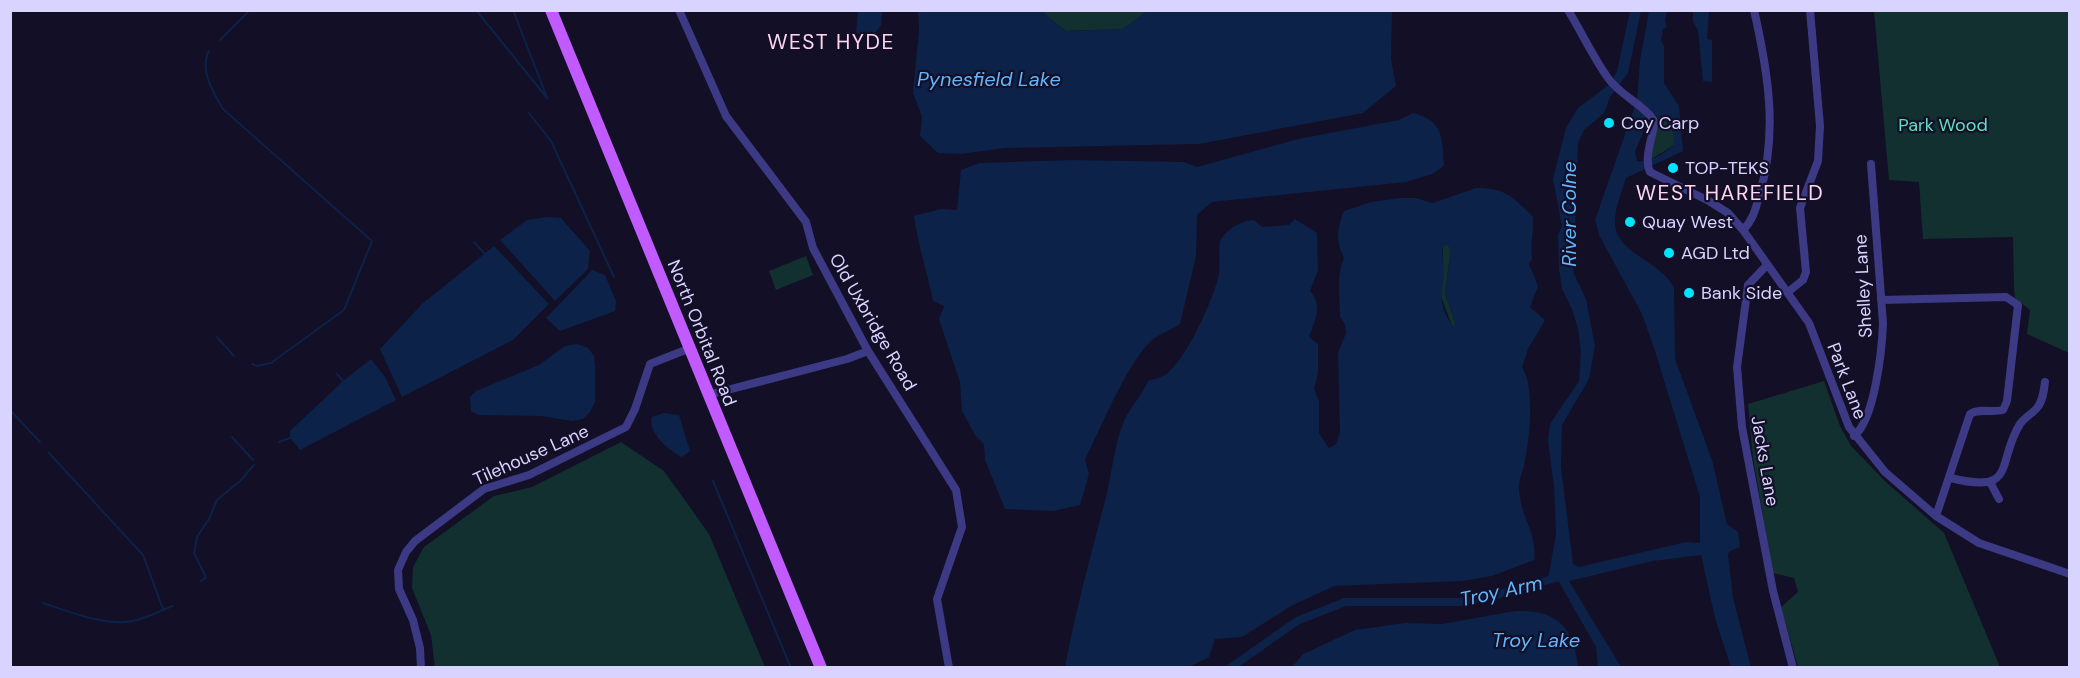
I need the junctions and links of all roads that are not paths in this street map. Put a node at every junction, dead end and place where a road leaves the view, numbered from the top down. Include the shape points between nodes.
1 (551, 10) edge
2 (679, 10) edge
3 (1568, 10) edge
4 (1754, 10) edge
5 (1810, 10) edge
6 (1871, 164) dead end
7 (1743, 230) junction
8 (1767, 265) junction
9 (1788, 292) junction
10 (1881, 300) junction
11 (688, 349) junction
12 (867, 351) junction
13 (2045, 382) dead end
14 (708, 395) junction
15 (1854, 436) junction
16 (1951, 478) junction
17 (1990, 482) junction
18 (1999, 499) dead end
19 (1936, 516) junction
20 (2069, 574) edge
21 (421, 668) edge
22 (821, 668) edge
23 (949, 668) edge
24 (1793, 668) edge

1 - 11 main road, North Orbital Road
2 - 12 street, Old Uxbridge Road via 726,116 806,222 813,248
3 - 7 street, Park Lane via 1610,80 1653,119 1647,164 1662,179 1728,213
4 - 7 street via 1763,50 1771,128 1764,178 1752,219
5 - 9 street via 1819,99 1818,161 1800,208 1806,272 1803,280
6 - 10 street, Shelley Lane
7 - 8 street, Park Lane
8 - 9 street, Park Lane
8 - 24 street, Jacks Lane via 1748,285 1737,367 1742,427 1773,591
9 - 15 street, Park Lane via 1809,323 1836,399
10 - 15 street, Shelley Lane via 1882,340 1868,414
10 - 16 street via 2006,297 2018,305 2007,401 2003,410 1970,414
11 - 14 main road, North Orbital Road
11 - 21 street, Tilehouse Lane via 650,364 626,427 529,475 484,489 415,541 398,570 399,589 420,648
12 - 14 street
12 - 23 street, Old Uxbridge Road via 956,490 962,527 936,598
13 - 17 street via 2037,408 2019,425 2002,472
14 - 22 main road, North Orbital Road
15 - 19 street, Park Lane via 1885,472
16 - 17 street
16 - 19 street
17 - 18 street
19 - 20 street, Park Lane via 1979,543

